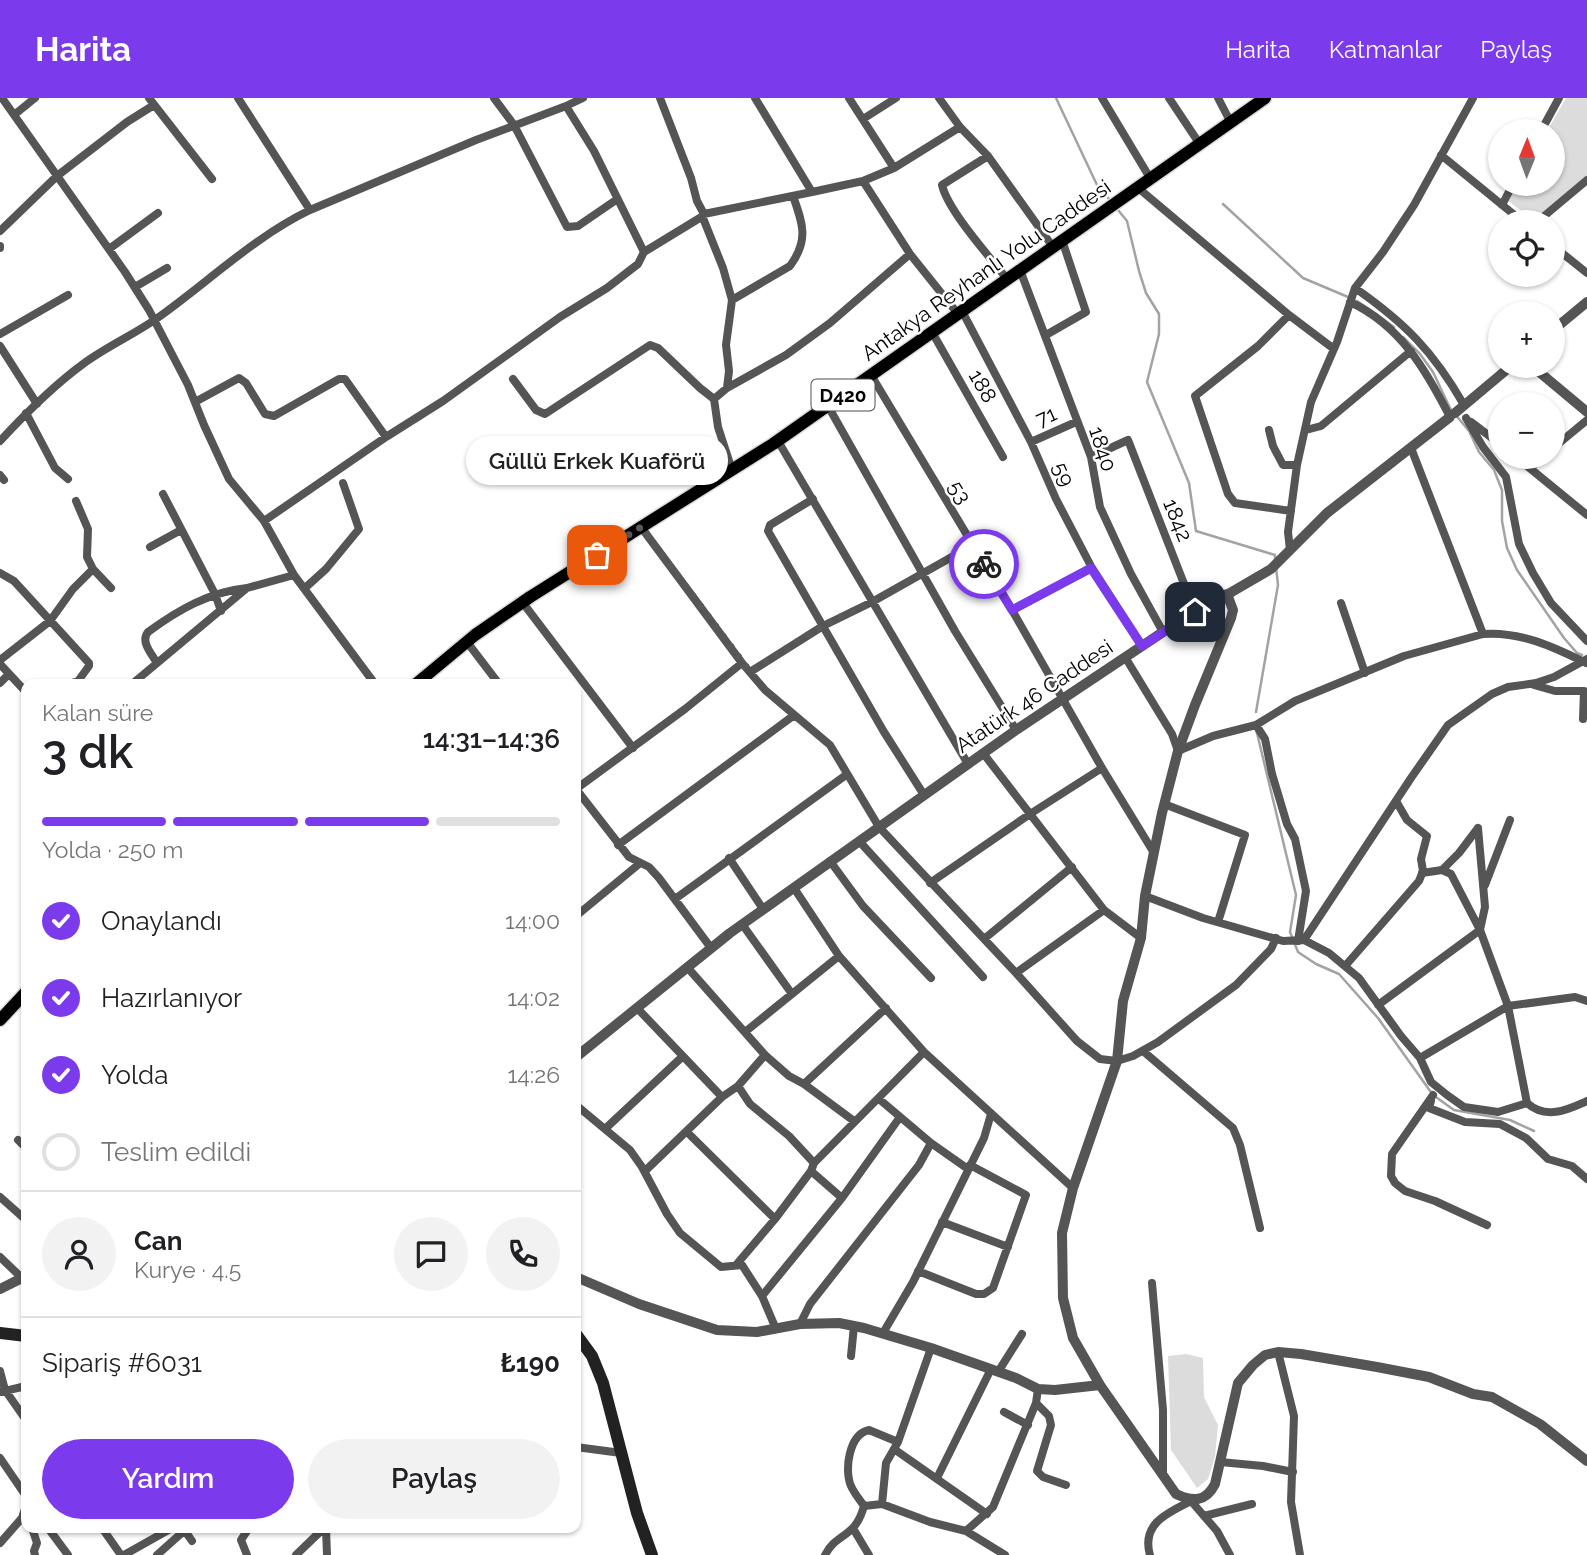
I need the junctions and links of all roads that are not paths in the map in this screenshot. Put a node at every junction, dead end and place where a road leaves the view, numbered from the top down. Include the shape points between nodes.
1 (2, 98) edge
2 (35, 98) edge
3 (238, 98) edge
4 (494, 98) edge
5 (583, 98) edge
6 (660, 98) edge
7 (755, 98) edge
8 (849, 98) edge
9 (896, 98) edge
10 (939, 98) edge
11 (1102, 98) edge
12 (1169, 98) edge
13 (1219, 98) edge
14 (1265, 98) edge
15 (1474, 98) edge
16 (1559, 98) edge
17 (151, 102) edge
18 (566, 106) junction
19 (14, 115) junction
20 (863, 119) junction
21 (1548, 119) edge
22 (1230, 121) junction
23 (514, 125) junction
24 (960, 127) junction
25 (1199, 143) junction
26 (1441, 155) junction
27 (988, 156) junction
28 (894, 168) junction
29 (57, 176) junction
30 (1150, 178) junction
31 (212, 179) dead end
32 (1587, 180) edge
33 (863, 181) junction
34 (1137, 187) junction
35 (812, 192) junction
36 (793, 196) junction
37 (1507, 196) edge
38 (616, 200) junction
39 (1502, 205) junction
40 (310, 210) junction
41 (1508, 210) edge
42 (1551, 210) edge
43 (159, 213) dead end
44 (704, 216) junction
45 (0, 231) edge
46 (1058, 244) junction
47 (109, 249) junction
48 (644, 252) junction
49 (910, 254) junction
50 (1565, 255) edge
51 (167, 268) dead end
52 (1020, 270) junction
53 (1587, 273) edge
54 (1007, 279) junction
55 (135, 288) junction
56 (1355, 288) junction
57 (68, 295) dead end
58 (732, 300) junction
59 (1350, 302) junction
60 (1587, 302) edge
61 (960, 312) junction
62 (1289, 316) junction
63 (154, 320) junction
64 (1565, 320) edge
65 (932, 332) junction
66 (0, 334) edge
67 (1046, 335) junction
68 (0, 346) edge
69 (1334, 349) junction
70 (1411, 351) junction
71 (871, 375) junction
72 (1497, 378) edge
73 (1546, 378) edge
74 (513, 379) dead end
75 (727, 388) junction
76 (714, 399) junction
77 (195, 402) junction
78 (37, 404) junction
79 (828, 406) junction
80 (1459, 412) junction
81 (26, 413) junction
82 (1586, 413) edge
83 (1076, 422) junction
84 (1269, 430) dead end
85 (1306, 430) junction
86 (1488, 435) edge
87 (1565, 435) edge
88 (386, 437) junction
89 (0, 441) edge
90 (778, 441) junction
91 (1031, 442) junction
92 (1411, 448) junction
93 (1003, 457) dead end
94 (1091, 457) junction
95 (1297, 465) junction
96 (1531, 469) edge
97 (732, 470) junction
98 (68, 479) dead end
99 (343, 483) dead end
100 (163, 494) dead end
101 (813, 499) junction
102 (76, 501) dead end
103 (1291, 511) junction
104 (1587, 515) edge
105 (264, 521) junction
106 (641, 527) junction
107 (181, 530) junction
108 (973, 545) junction
109 (150, 547) dead end
110 (1290, 550) junction
111 (1091, 568) junction
112 (93, 569) junction
113 (923, 572) junction
114 (0, 573) edge
115 (294, 575) junction
116 (111, 588) dead end
117 (247, 588) junction
118 (305, 588) junction
119 (215, 594) junction
120 (1227, 594) junction
121 (872, 602) junction
122 (523, 603) junction
123 (1341, 603) dead end
124 (1012, 610) junction
125 (221, 611) junction
126 (1195, 612) junction
127 (50, 621) junction
128 (822, 626) junction
129 (1163, 632) junction
130 (1483, 634) junction
131 (1587, 641) edge
132 (467, 642) junction
133 (1142, 646) junction
134 (1125, 657) junction
135 (1586, 661) edge
136 (0, 662) edge
137 (157, 663) junction
138 (742, 663) junction
139 (750, 672) junction
140 (1365, 673) junction
141 (9, 674) junction
142 (79, 679) edge
143 (138, 679) edge
144 (370, 679) edge
145 (422, 679) edge
146 (495, 679) edge
147 (581, 679) edge
148 (581, 679) edge
149 (0, 684) edge
150 (1531, 684) junction
151 (21, 687) edge
152 (1063, 698) junction
153 (793, 716) junction
154 (1583, 719) dead end
155 (1256, 725) junction
156 (1016, 730) junction
157 (633, 748) junction
158 (1178, 751) junction
159 (984, 753) junction
160 (968, 764) junction
161 (1102, 768) junction
162 (846, 775) junction
163 (581, 785) edge
164 (924, 795) junction
165 (581, 796) edge
166 (1396, 801) junction
167 (1164, 804) junction
168 (1030, 814) junction
169 (1510, 820) dead end
170 (879, 827) junction
171 (859, 841) junction
172 (618, 845) junction
173 (1154, 853) junction
174 (729, 858) junction
175 (830, 861) junction
176 (639, 864) junction
177 (1072, 867) junction
178 (1442, 870) junction
179 (1422, 873) junction
180 (930, 883) junction
181 (794, 888) junction
182 (1483, 888) junction
183 (1145, 896) junction
184 (675, 899) junction
185 (764, 909) junction
186 (1104, 910) junction
187 (581, 912) edge
188 (1218, 922) junction
189 (741, 925) junction
190 (1480, 930) junction
191 (1276, 937) junction
192 (1141, 938) junction
193 (984, 939) junction
194 (1297, 941) junction
195 (711, 948) junction
196 (839, 956) junction
197 (1346, 965) junction
198 (687, 967) junction
199 (1017, 973) junction
200 (983, 977) dead end
201 (931, 978) dead end
202 (792, 993) junction
203 (21, 997) edge
204 (1587, 1002) edge
205 (1378, 1005) junction
206 (1508, 1006) junction
207 (637, 1008) junction
208 (886, 1008) junction
209 (0, 1020) edge
210 (745, 1032) junction
211 (1143, 1051) junction
212 (924, 1052) junction
213 (581, 1053) edge
214 (765, 1055) junction
215 (682, 1056) junction
216 (1420, 1058) junction
217 (1117, 1060) junction
218 (804, 1084) junction
219 (738, 1086) junction
220 (1435, 1091) junction
221 (722, 1097) junction
222 (880, 1099) junction
223 (1587, 1101) edge
224 (1527, 1103) junction
225 (581, 1109) edge
226 (992, 1114) junction
227 (900, 1117) junction
228 (854, 1121) junction
229 (606, 1128) junction
230 (687, 1132) junction
231 (18, 1140) dead end
232 (21, 1143) edge
233 (931, 1143) junction
234 (812, 1167) junction
235 (969, 1167) junction
236 (645, 1171) junction
237 (1587, 1179) edge
238 (1073, 1188) junction
239 (0, 1197) edge
240 (842, 1198) junction
241 (21, 1216) edge
242 (775, 1219) junction
243 (942, 1222) junction
244 (1487, 1226) dead end
245 (1260, 1228) dead end
246 (1008, 1247) junction
247 (0, 1256) edge
248 (736, 1265) junction
249 (918, 1270) junction
250 (21, 1274) edge
251 (21, 1278) edge
252 (581, 1279) edge
253 (1152, 1283) dead end
254 (0, 1289) edge
255 (762, 1296) junction
256 (800, 1324) junction
257 (854, 1326) junction
258 (776, 1329) junction
259 (0, 1333) edge
260 (883, 1333) junction
261 (1022, 1334) dead end
262 (21, 1335) edge
263 (581, 1341) edge
264 (931, 1348) junction
265 (1279, 1352) junction
266 (851, 1356) dead end
267 (0, 1371) edge
268 (995, 1371) junction
269 (1100, 1385) junction
270 (21, 1387) edge
271 (1038, 1388) junction
272 (3, 1391) edge
273 (1036, 1403) junction
274 (1004, 1412) dead end
275 (21, 1414) edge
276 (1028, 1425) junction
277 (896, 1445) junction
278 (581, 1448) edge
279 (621, 1453) junction
280 (0, 1458) edge
281 (1587, 1461) edge
282 (1220, 1462) junction
283 (1293, 1472) junction
284 (1163, 1475) junction
285 (937, 1478) junction
286 (1066, 1485) dead end
287 (21, 1489) edge
288 (1191, 1501) junction
289 (882, 1504) junction
290 (1252, 1504) dead end
291 (864, 1506) junction
292 (987, 1514) junction
293 (1204, 1516) junction
294 (21, 1523) edge
295 (854, 1530) junction
296 (966, 1531) junction
297 (34, 1533) edge
298 (52, 1533) edge
299 (106, 1533) edge
300 (161, 1533) edge
301 (180, 1533) edge
302 (187, 1533) edge
303 (245, 1533) edge
304 (320, 1533) edge
305 (325, 1533) edge
306 (192, 1541) dead end
307 (0, 1543) edge
308 (35, 1555) edge
309 (68, 1555) edge
310 (123, 1555) edge
311 (157, 1555) edge
312 (247, 1555) edge
313 (296, 1555) edge
314 (327, 1555) edge
315 (652, 1555) edge
316 (825, 1555) edge
317 (869, 1555) edge
318 (1005, 1555) edge
319 (1150, 1555) edge
320 (1230, 1555) edge
321 (1300, 1555) edge

1 - 19 street
2 - 19 street
3 - 40 street
4 - 23 street
5 - 18 street
6 - 44 street
7 - 35 street
8 - 20 street
9 - 20 street
10 - 24 street
11 - 30 street
12 - 25 street
13 - 22 street
14 - 22 main road, Antakya Reyhanlı Yolu Caddesi / D420
15 - 26 street
16 - 21 street
17 - 29 street
17 - 31 street
18 - 23 street
18 - 38 street via 594,151
19 - 29 street
20 - 28 street
22 - 25 main road, Antakya Reyhanlı Yolu Caddesi / D420
23 - 38 street via 567,227 578,226
23 - 40 street
24 - 27 street
24 - 28 street
25 - 30 main road, Antakya Reyhanlı Yolu Caddesi / D420
26 - 39 street
26 - 56 street via 1414,205
27 - 46 street
27 - 54 street via 943,185 944,192
28 - 33 street
29 - 45 street
29 - 47 street
30 - 34 main road, Antakya Reyhanlı Yolu Caddesi / D420
32 - 42 street
33 - 35 street
33 - 49 street, 59
34 - 46 main road, Antakya Reyhanlı Yolu Caddesi / D420
34 - 62 street
35 - 36 street
36 - 44 street
36 - 58 street via 803,236 796,259
37 - 39 street
38 - 48 street
39 - 41 street
40 - 63 street
43 - 47 street
44 - 48 street
44 - 58 street
46 - 52 main road, Antakya Reyhanlı Yolu Caddesi / D420
46 - 67 street via 1086,312
47 - 55 street
48 - 88 street via 638,264 607,288
49 - 61 street, 59
49 - 75 street via 808,339
50 - 53 street
51 - 55 street
52 - 54 main road, Antakya Reyhanlı Yolu Caddesi / D420
52 - 67 street, 1840
54 - 61 main road, Antakya Reyhanlı Yolu Caddesi / D420
55 - 63 street
56 - 59 street
56 - 80 street via 1407,328 1442,369
57 - 66 street
58 - 75 street
59 - 69 street
59 - 70 street via 1390,327
60 - 64 street
61 - 65 main road, Antakya Reyhanlı Yolu Caddesi / D420
61 - 91 street, 59
62 - 69 street
62 - 103 street via 1195,396 1235,503
63 - 77 street
63 - 78 street via 84,363
65 - 71 main road, Antakya Reyhanlı Yolu Caddesi / D420
65 - 93 street, 188
67 - 83 street, 1840
68 - 78 street
69 - 85 street via 1311,402
70 - 80 street
70 - 85 street via 1321,426
71 - 79 main road, Antakya Reyhanlı Yolu Caddesi / D420
71 - 108 street, 53
72 - 80 street, Atatürk 46 Caddesi
73 - 82 street
74 - 76 street via 536,410 545,414 650,345 659,348
75 - 76 street
76 - 97 street
77 - 88 street via 239,378 265,414 274,416 345,379
77 - 105 street via 229,479
78 - 81 street
79 - 90 main road, Antakya Reyhanlı Yolu Caddesi / D420
79 - 113 street
80 - 86 street
80 - 92 street, Atatürk 46 Caddesi
80 - 131 street via 1506,477 1519,544 1533,573 1551,603
81 - 89 street
81 - 98 street via 55,468
82 - 87 street
83 - 91 street, 71
83 - 94 street, 1840
84 - 95 street via 1283,465
85 - 95 street
88 - 105 street
90 - 97 main road, Antakya Reyhanlı Yolu Caddesi / D420
90 - 101 street
91 - 111 street, 59
92 - 110 street, Atatürk 46 Caddesi via 1327,513
92 - 130 street
94 - 126 street, 1842 via 1128,440
94 - 129 street, 1840 via 1100,507
95 - 103 street
96 - 104 street
97 - 106 main road, Antakya Reyhanlı Yolu Caddesi / D420
99 - 118 street via 359,529
100 - 107 street
101 - 121 street
101 - 128 street via 770,525 768,531
102 - 112 street via 88,529 87,557
103 - 110 street
105 - 115 street
106 - 122 main road, Antakya Reyhanlı Yolu Caddesi / D420
106 - 138 street
107 - 109 street
107 - 119 street
108 - 113 street
108 - 124 street, 53
110 - 120 street, Atatürk 46 Caddesi
111 - 124 street
111 - 133 street, 59
112 - 116 street
112 - 127 street
113 - 121 street
113 - 156 street
114 - 127 street via 14,581
115 - 117 street
115 - 118 street
117 - 119 street
117 - 125 street
118 - 144 street
119 - 125 street
119 - 137 street via 177,611 148,632 145,643
120 - 126 street, Atatürk 46 Caddesi
120 - 158 street via 1231,618
121 - 128 street
121 - 160 street
122 - 132 main road, Antakya Reyhanlı Yolu Caddesi / D420
122 - 147 street
123 - 140 street
124 - 152 street, 53
125 - 137 street
126 - 129 street, Atatürk 46 Caddesi
127 - 136 street
127 - 142 street via 89,663
128 - 139 street
128 - 164 street
129 - 133 street, Atatürk 46 Caddesi
130 - 135 street via 1540,642
130 - 140 street via 1404,656
132 - 145 main road, Antakya Reyhanlı Yolu Caddesi / D420
132 - 146 street
133 - 134 street, Atatürk 46 Caddesi
134 - 152 street, Atatürk 46 Caddesi
134 - 158 street
135 - 150 street
136 - 141 street
137 - 143 street
138 - 139 street
138 - 157 street
139 - 153 street
140 - 155 street via 1296,701
141 - 149 street
141 - 151 street
148 - 157 street
150 - 154 street via 1555,691 1584,691
150 - 166 street via 1492,694 1448,725
152 - 156 street, Atatürk 46 Caddesi
152 - 161 street, 53
153 - 162 street via 830,745
153 - 172 street
155 - 158 street
155 - 194 street via 1265,739 1306,891
156 - 159 street, Atatürk 46 Caddesi
157 - 163 street
158 - 167 street
159 - 160 street, Atatürk 46 Caddesi
159 - 168 street
160 - 164 street, Atatürk 46 Caddesi
161 - 168 street
161 - 173 street, 53
162 - 170 street
162 - 174 street
164 - 170 street, Atatürk 46 Caddesi
165 - 172 street
166 - 179 street via 1407,820 1427,836
166 - 194 street
167 - 173 street
167 - 188 street via 1245,835
168 - 177 street
168 - 180 street
169 - 182 street
170 - 171 street, Atatürk 46 Caddesi
170 - 180 street
171 - 175 street, Atatürk 46 Caddesi
171 - 200 street
172 - 176 street
173 - 183 street
174 - 184 street
174 - 185 street
175 - 181 street, Atatürk 46 Caddesi
175 - 201 street via 863,906
176 - 184 street via 649,867
176 - 187 street
177 - 186 street
177 - 193 street
178 - 179 street
178 - 182 street via 1478,828
178 - 190 street via 1451,874
179 - 197 street
180 - 193 street
181 - 185 street, Atatürk 46 Caddesi
181 - 196 street
182 - 190 street
183 - 188 street
183 - 192 street
184 - 195 street
185 - 189 street, Atatürk 46 Caddesi
186 - 192 street
186 - 199 street
188 - 191 street
189 - 195 street, Atatürk 46 Caddesi
189 - 202 street
190 - 205 street
190 - 206 street
191 - 194 street
191 - 211 street via 1271,949 1236,985
192 - 217 street via 1123,1001
193 - 199 street
194 - 197 street
195 - 198 street, Atatürk 46 Caddesi
196 - 202 street
196 - 208 street
197 - 205 street
198 - 207 street, Atatürk 46 Caddesi
198 - 210 street
199 - 217 street via 1077,1041 1100,1059
202 - 210 street
203 - 209 main road
204 - 206 street via 1575,997
205 - 216 street
206 - 216 street
206 - 224 street
207 - 213 street, Atatürk 46 Caddesi
207 - 215 street
208 - 212 street
208 - 218 street
210 - 214 street
211 - 217 street
211 - 245 street via 1233,1128
212 - 222 street
212 - 226 street
214 - 218 street
214 - 219 street
215 - 221 street
215 - 229 street
216 - 220 street
217 - 238 street
218 - 228 street
219 - 221 street
219 - 234 street via 750,1104 789,1136
220 - 224 street via 1464,1107 1498,1112
220 - 237 street via 1429,1108 1465,1122 1500,1124 1526,1138 1548,1159 1572,1166
220 - 244 street via 1392,1154 1391,1176 1405,1191
221 - 230 street
222 - 227 street
222 - 228 street
223 - 224 street via 1549,1113
225 - 229 street
226 - 235 street
226 - 238 street
227 - 233 street
227 - 240 street
228 - 234 street
229 - 236 street
230 - 236 street
230 - 242 street
231 - 232 street
233 - 235 street
233 - 256 street via 919,1165 810,1304
234 - 240 street
234 - 242 street
235 - 243 street
235 - 246 street via 1026,1195
236 - 248 street via 680,1233 721,1267
238 - 269 street via 1062,1233 1063,1298 1073,1338
239 - 241 street
240 - 255 street
242 - 248 street
243 - 246 street
243 - 249 street
246 - 249 street via 993,1288 984,1294
247 - 250 street
248 - 255 street via 742,1265
249 - 260 street
251 - 254 street
252 - 258 street via 717,1330
253 - 284 street via 1163,1410
255 - 258 street
256 - 257 street
256 - 258 street
257 - 260 street
257 - 266 street
259 - 262 main road
260 - 264 street
261 - 268 street
263 - 279 main road via 603,1383
264 - 268 street
264 - 277 street
265 - 281 street via 1429,1377 1492,1397 1540,1423
265 - 282 street via 1265,1355 1238,1383
265 - 283 street via 1294,1416
267 - 272 street
268 - 271 street
268 - 285 street
269 - 271 street
269 - 284 street
270 - 272 street
271 - 273 street
272 - 275 street
273 - 276 street
273 - 286 street via 1051,1425 1037,1471
274 - 276 street
276 - 292 street
277 - 285 street
277 - 289 street via 884,1473
277 - 291 street via 869,1430 858,1434 849,1476
278 - 279 street
279 - 315 main road
280 - 287 street
282 - 283 street
282 - 288 street via 1211,1493
283 - 321 street via 1291,1502
284 - 288 street via 1176,1494
285 - 292 street
288 - 293 street
288 - 319 street via 1164,1514 1156,1524 1146,1543
289 - 291 street
289 - 296 street
290 - 293 street
291 - 295 street
292 - 296 street
293 - 320 street
294 - 307 street
295 - 316 street
295 - 317 street
296 - 318 street
297 - 308 street
298 - 309 street
299 - 310 street
300 - 310 street
301 - 311 street
302 - 306 street
303 - 312 street via 241,1539
304 - 313 street
305 - 314 street

